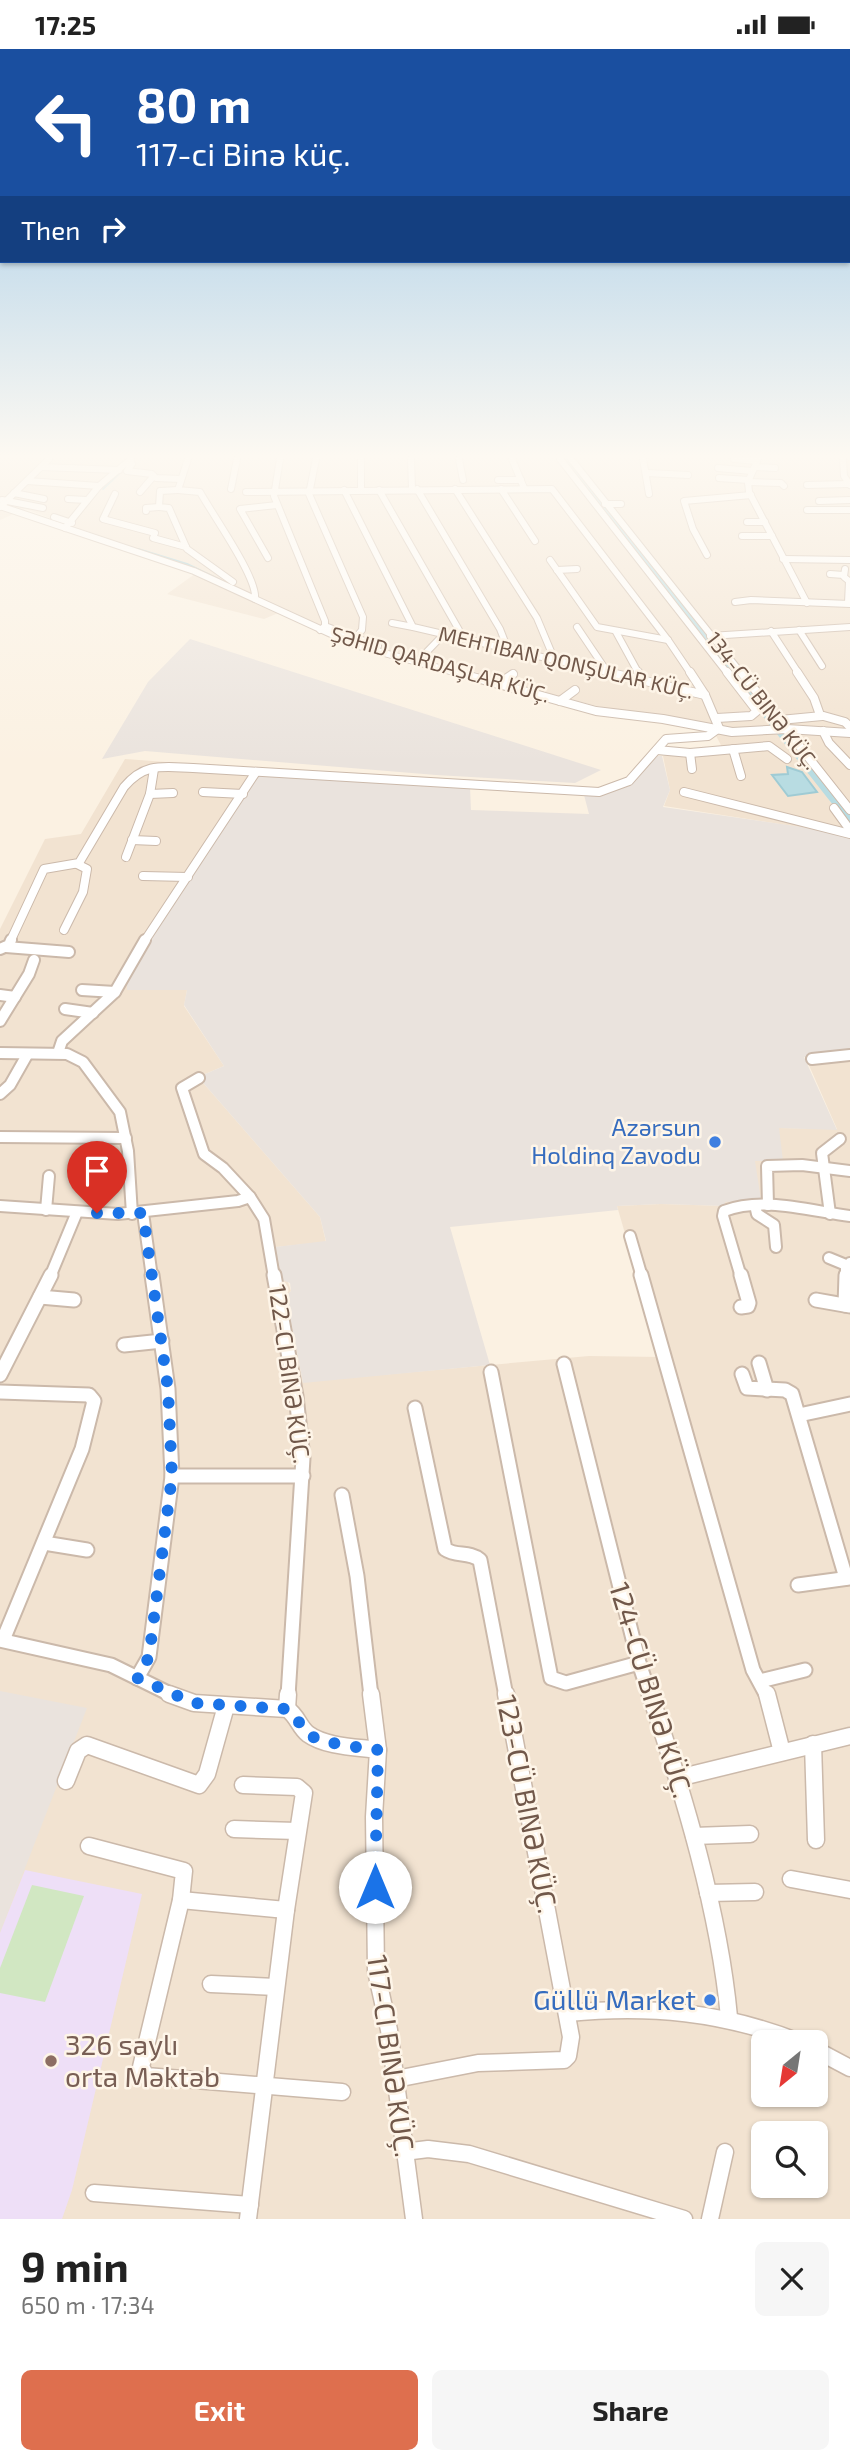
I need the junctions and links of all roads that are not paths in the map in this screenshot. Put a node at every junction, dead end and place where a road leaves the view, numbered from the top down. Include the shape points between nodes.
1 (162, 560) edge
2 (217, 560) edge
3 (241, 560) edge
4 (298, 560) edge
5 (340, 560) edge
6 (379, 560) edge
7 (419, 560) edge
8 (458, 560) edge
9 (500, 560) edge
10 (550, 560) dead end
11 (607, 560) edge
12 (639, 560) edge
13 (650, 560) edge
14 (784, 560) edge
15 (207, 562) joint
16 (577, 569) dead end
17 (557, 570) junction
18 (830, 574) dead end
19 (672, 587) junction
20 (661, 588) junction
21 (252, 589) junction
22 (255, 599) junction
23 (735, 602) dead end
24 (780, 602) junction
25 (807, 603) junction
26 (849, 603) edge
27 (785, 611) dead end
28 (392, 623) dead end
29 (413, 627) junction
30 (577, 627) dead end
31 (850, 627) edge
32 (323, 628) junction
33 (799, 629) junction
34 (771, 631) junction
35 (616, 632) junction
36 (444, 634) junction
37 (357, 636) junction
38 (710, 636) junction
39 (458, 637) junction
40 (668, 640) junction
41 (505, 649) junction
42 (419, 659) junction
43 (555, 661) junction
44 (822, 666) dead end
45 (608, 673) junction
46 (513, 674) dead end
47 (643, 682) junction
48 (498, 684) junction
49 (575, 690) dead end
50 (705, 695) junction
51 (560, 701) junction
52 (797, 710) dead end
53 (822, 716) junction
54 (717, 718) junction
55 (804, 718) junction
56 (848, 723) edge
57 (781, 727) junction
58 (717, 730) junction
59 (823, 731) junction
60 (850, 733) edge
61 (657, 750) junction
62 (733, 750) junction
63 (690, 753) junction
64 (787, 759) dead end
65 (850, 765) edge
66 (154, 769) junction
67 (692, 769) dead end
68 (256, 772) junction
69 (741, 776) dead end
70 (203, 792) dead end
71 (684, 792) dead end
72 (173, 793) dead end
73 (150, 794) junction
74 (243, 794) junction
75 (834, 808) dead end
76 (850, 810) edge
77 (850, 832) edge
78 (132, 840) junction
79 (156, 841) dead end
80 (126, 857) dead end
81 (76, 864) junction
82 (144, 876) dead end
83 (188, 877) junction
84 (64, 930) dead end
85 (3, 948) edge
86 (69, 952) dead end
87 (34, 960) dead end
88 (82, 990) dead end
89 (115, 992) junction
90 (0, 995) edge
91 (15, 997) junction
92 (65, 1009) dead end
93 (93, 1013) junction
94 (0, 1021) edge
95 (0, 1053) edge
96 (58, 1053) junction
97 (27, 1055) junction
98 (850, 1055) edge
99 (812, 1059) dead end
100 (199, 1078) dead end
101 (0, 1094) edge
102 (0, 1137) edge
103 (126, 1138) junction
104 (840, 1139) dead end
105 (824, 1168) junction
106 (850, 1171) edge
107 (50, 1176) dead end
108 (250, 1197) junction
109 (755, 1205) junction
110 (768, 1205) junction
111 (0, 1206) edge
112 (46, 1210) junction
113 (76, 1212) junction
114 (138, 1213) junction
115 (830, 1214) junction
116 (850, 1216) edge
117 (631, 1236) dead end
118 (776, 1247) dead end
119 (829, 1258) dead end
120 (848, 1264) edge
121 (40, 1297) junction
122 (74, 1300) dead end
123 (816, 1300) dead end
124 (847, 1305) edge
125 (741, 1307) dead end
126 (162, 1341) junction
127 (124, 1345) dead end
128 (759, 1363) dead end
129 (564, 1364) dead end
130 (491, 1372) dead end
131 (742, 1374) dead end
132 (0, 1375) edge
133 (767, 1389) junction
134 (0, 1392) edge
135 (850, 1404) edge
136 (415, 1408) dead end
137 (799, 1415) junction
138 (172, 1476) junction
139 (303, 1476) junction
140 (342, 1495) dead end
141 (44, 1543) junction
142 (87, 1550) dead end
143 (848, 1578) edge
144 (798, 1585) dead end
145 (1, 1640) edge
146 (639, 1663) junction
147 (805, 1670) dead end
148 (137, 1678) junction
149 (760, 1681) junction
150 (226, 1706) junction
151 (287, 1709) junction
152 (850, 1736) edge
153 (813, 1744) junction
154 (378, 1750) junction
155 (782, 1752) junction
156 (678, 1778) junction
157 (66, 1781) dead end
158 (243, 1784) dead end
159 (234, 1829) dead end
160 (297, 1831) junction
161 (750, 1834) dead end
162 (694, 1836) junction
163 (816, 1840) dead end
164 (89, 1846) dead end
165 (791, 1879) dead end
166 (850, 1890) edge
167 (755, 1892) dead end
168 (708, 1893) junction
169 (181, 1900) junction
170 (286, 1910) junction
171 (211, 1984) dead end
172 (276, 1987) junction
173 (568, 2013) junction
174 (729, 2017) junction
175 (765, 2030) edge
176 (828, 2056) edge
177 (850, 2068) edge
178 (396, 2079) junction
179 (264, 2086) junction
180 (342, 2092) dead end
181 (404, 2152) junction
182 (725, 2152) dead end
183 (94, 2193) dead end
184 (249, 2212) edge
185 (414, 2219) edge
186 (684, 2219) edge
187 (710, 2219) edge

1 - 22 street, ŞƏHID QARDAŞLAR KÜÇ.
2 - 15 street
3 - 21 street
4 - 32 street
5 - 37 street via 363,617
6 - 29 street, MEHTIBAN QONŞULAR KÜÇ.
7 - 39 street via 459,630
8 - 41 street via 500,629
9 - 43 street via 537,618
10 - 17 street
11 - 40 street
12 - 20 street
13 - 19 street, 134-CÜ BINƏ KÜÇ.
14 - 25 street
15 - 21 street via 225,577
16 - 17 street
17 - 35 street via 597,627
18 - 26 street via 844,572 849,581
19 - 20 street
19 - 38 street, 134-CÜ BINƏ KÜÇ.
20 - 54 street via 757,711 751,716
21 - 22 street
22 - 32 street, ŞƏHID QARDAŞLAR KÜÇ.
23 - 24 street
24 - 25 street
24 - 27 street
25 - 26 street
28 - 29 street
29 - 36 street, MEHTIBAN QONŞULAR KÜÇ.
30 - 45 street
31 - 33 street
32 - 37 street
32 - 42 street, ŞƏHID QARDAŞLAR KÜÇ. via 355,645
33 - 34 street
33 - 44 street
34 - 38 street
34 - 53 street
35 - 40 street
35 - 47 street
36 - 39 street, MEHTIBAN QONŞULAR KÜÇ.
36 - 42 street
37 - 42 street
38 - 57 street, 134-CÜ BINƏ KÜÇ.
39 - 41 street, MEHTIBAN QONŞULAR KÜÇ.
40 - 50 street
41 - 43 street, MEHTIBAN QONŞULAR KÜÇ.
42 - 48 street, ŞƏHID QARDAŞLAR KÜÇ.
43 - 45 street, MEHTIBAN QONŞULAR KÜÇ.
45 - 47 street, MEHTIBAN QONŞULAR KÜÇ.
46 - 48 street
47 - 50 street, MEHTIBAN QONŞULAR KÜÇ.
48 - 51 street, ŞƏHID QARDAŞLAR KÜÇ.
49 - 51 street
50 - 54 street
51 - 58 street, ŞƏHID QARDAŞLAR KÜÇ.
52 - 55 street
53 - 55 street
53 - 56 street
54 - 58 street
55 - 57 street
57 - 58 street, ŞƏHID QARDAŞLAR KÜÇ.
57 - 59 street, ŞƏHID QARDAŞLAR KÜÇ.
57 - 76 street, 134-CÜ BINƏ KÜÇ.
58 - 61 street via 708,736 667,739
59 - 60 street, ŞƏHID QARDAŞLAR KÜÇ.
59 - 65 street
61 - 63 street
61 - 68 street via 629,781 598,792
62 - 63 street
62 - 64 street via 773,747
62 - 69 street
63 - 67 street
66 - 68 street
66 - 73 street
66 - 81 street via 138,772 130,780
68 - 74 street
70 - 74 street
71 - 77 street
72 - 73 street
73 - 78 street
74 - 83 street
75 - 77 street
78 - 79 street
78 - 80 street
81 - 84 street via 87,869 87,878
81 - 85 street via 44,869
82 - 83 street
83 - 89 street
85 - 86 street
87 - 91 street
88 - 89 street
89 - 93 street
90 - 91 street
91 - 94 street
92 - 93 street
93 - 96 street via 62,1041
95 - 97 street
96 - 97 street
96 - 103 street via 83,1062 116,1104
97 - 101 street
98 - 99 street
100 - 108 street, 122-CI BINƏ KÜÇ. via 183,1091 202,1150
102 - 103 street
103 - 114 street
104 - 105 street via 824,1149
105 - 106 street
105 - 110 street via 767,1166
105 - 115 street
107 - 112 street
108 - 114 street
108 - 139 street, 122-CI BINƏ KÜÇ. via 264,1219 276,1276 296,1396
109 - 110 street
109 - 118 street via 757,1214 774,1225
109 - 125 street via 728,1208 723,1213 750,1305
110 - 115 street
111 - 112 street
112 - 113 street
113 - 114 street
113 - 121 street
114 - 126 street
115 - 116 street
117 - 149 street via 753,1670
119 - 120 street
120 - 124 street
121 - 122 street
121 - 132 street
123 - 124 street
126 - 127 street
126 - 138 street
128 - 133 street
129 - 146 street, 124-CÜ BINƏ KÜÇ.
130 - 146 street via 551,1678 565,1683
131 - 133 street via 747,1388
133 - 137 street via 790,1392
134 - 141 street via 89,1395 94,1401 89,1431
135 - 137 street
136 - 173 street, 123-CÜ BINƏ KÜÇ. via 445,1549 453,1554 470,1553 480,1560
137 - 143 street
138 - 139 street
138 - 148 street via 149,1657
139 - 151 street, 122-CI BINƏ KÜÇ.
140 - 154 street, 117-CI BINƏ KÜÇ. via 357,1576
141 - 142 street
141 - 145 street
143 - 144 street
145 - 148 street via 111,1665
146 - 156 street, 124-CÜ BINƏ KÜÇ.
147 - 149 street
148 - 150 street via 194,1703
149 - 155 street
150 - 151 street
150 - 157 street via 207,1775 199,1785 88,1745 78,1751
151 - 154 street via 315,1738
152 - 153 street
153 - 155 street
153 - 163 street
154 - 178 street, 117-CI BINƏ KÜÇ. via 375,1964
155 - 156 street
156 - 162 street, 124-CÜ BINƏ KÜÇ.
158 - 160 street via 301,1789
159 - 160 street
160 - 170 street
161 - 162 street
162 - 168 street, 124-CÜ BINƏ KÜÇ.
164 - 169 street via 180,1869 185,1876
165 - 166 street
167 - 168 street
168 - 174 street, 124-CÜ BINƏ KÜÇ.
169 - 170 street
169 - 179 street via 142,2071 153,2078
170 - 172 street
171 - 172 street
172 - 179 street
173 - 174 street via 638,2007
173 - 178 street, 123-CÜ BINƏ KÜÇ. via 571,2047 564,2060 478,2063
174 - 175 street
176 - 177 street
178 - 181 street, 117-CI BINƏ KÜÇ.
179 - 180 street
179 - 184 street
181 - 185 street, 117-CI BINƏ KÜÇ.
181 - 186 street via 428,2149 469,2154
182 - 187 street
183 - 184 street

